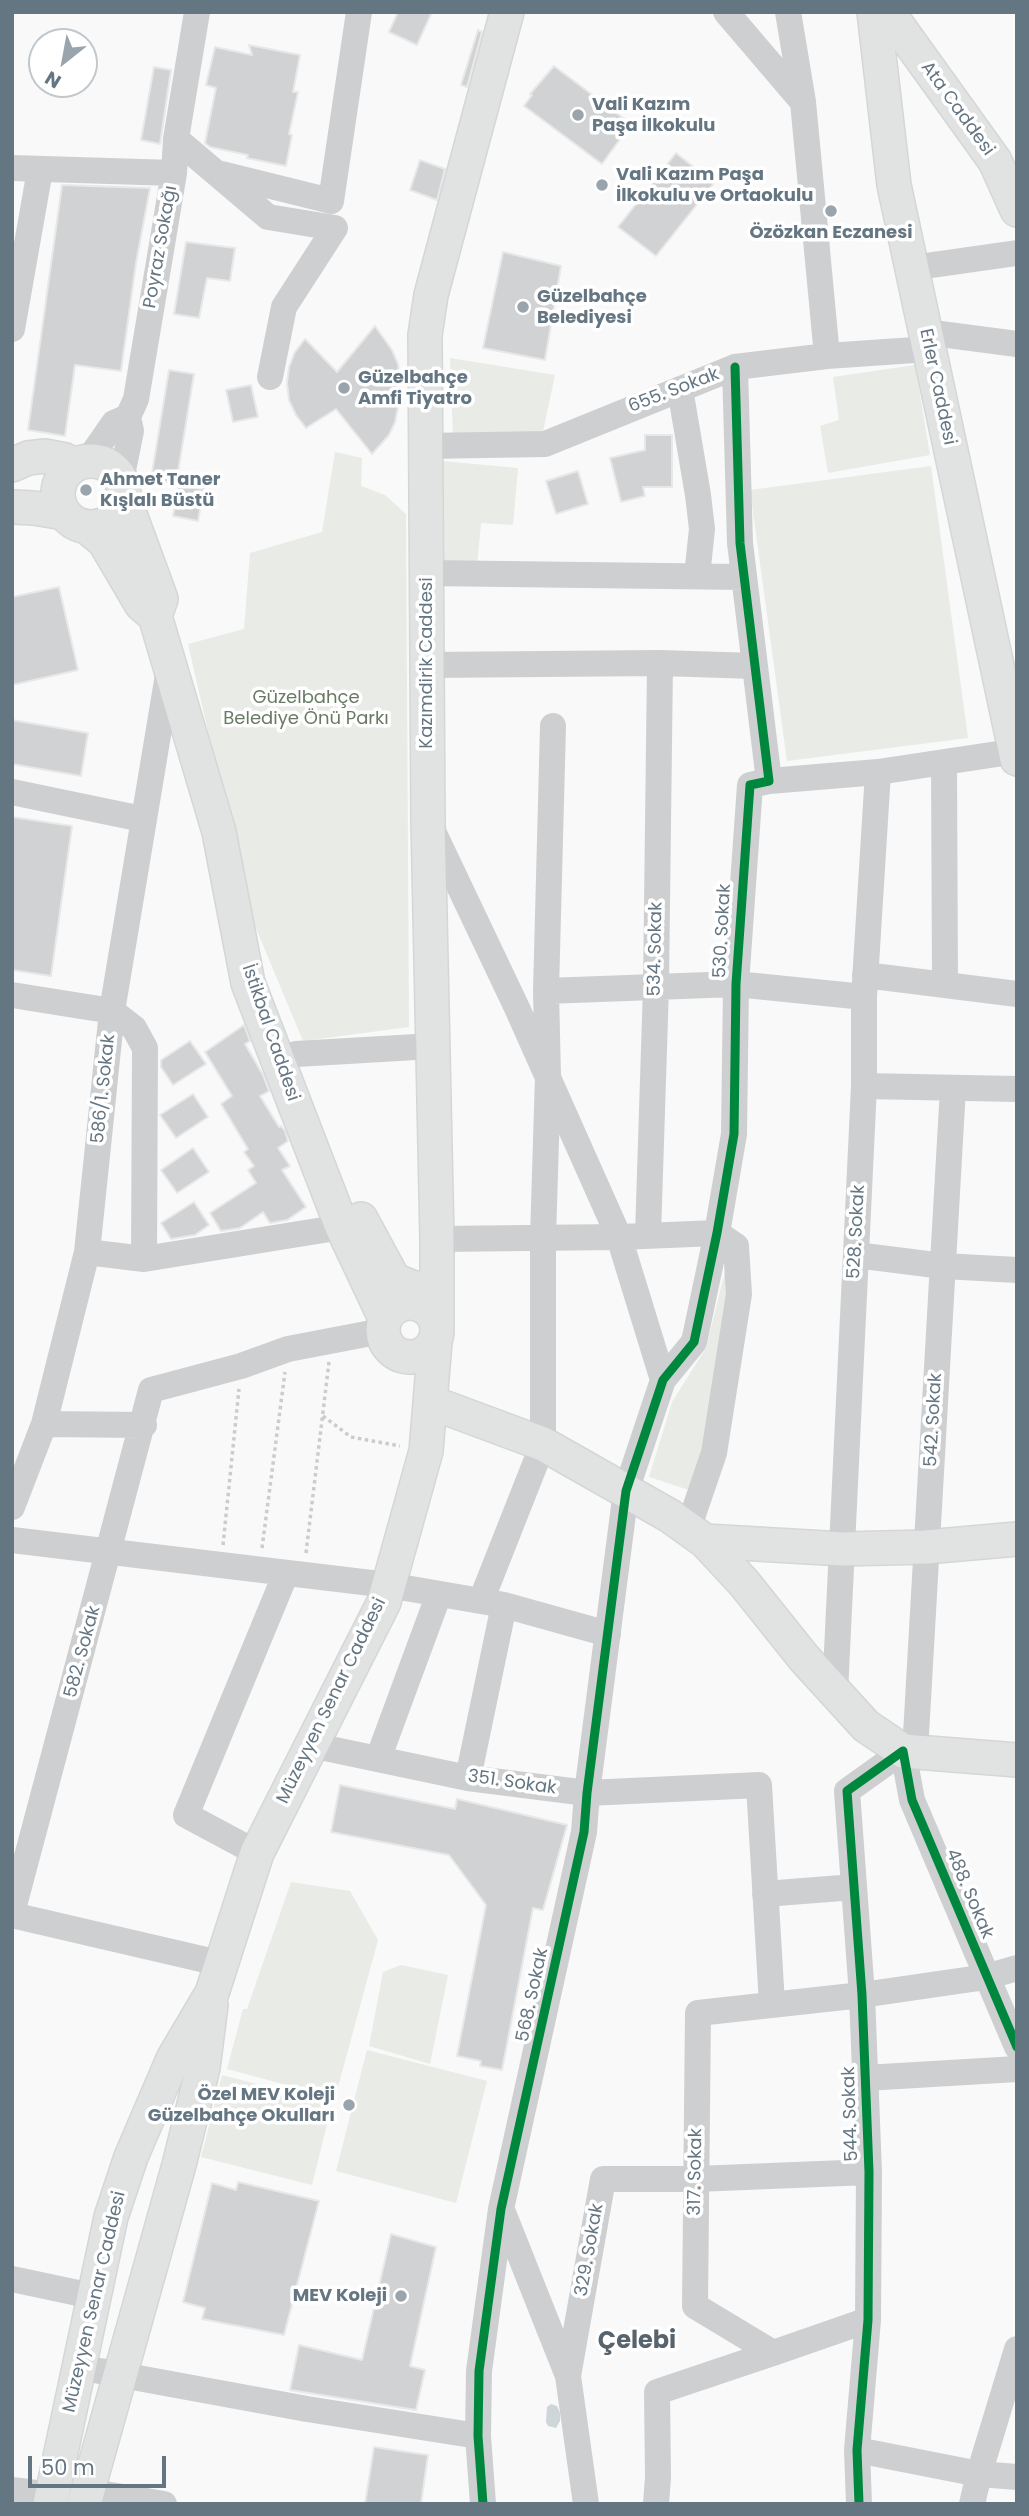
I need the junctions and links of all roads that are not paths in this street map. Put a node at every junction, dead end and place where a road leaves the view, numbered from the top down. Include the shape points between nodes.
1 (197, 12) edge
2 (359, 12) edge
3 (507, 12) edge
4 (727, 12) edge
5 (788, 12) edge
6 (874, 12) edge
7 (888, 12) edge
8 (803, 102) junction
9 (176, 139) junction
10 (12, 168) edge
11 (40, 170) junction
12 (216, 172) junction
13 (174, 173) junction
14 (1017, 210) edge
15 (1017, 253) edge
16 (911, 268) junction
17 (12, 329) edge
18 (927, 340) junction
19 (1017, 344) edge
20 (827, 356) junction
21 (736, 367) junction
22 (270, 377) dead end
23 (680, 388) junction
24 (128, 417) junction
25 (425, 446) junction
26 (81, 464) junction
27 (12, 465) edge
28 (122, 489) junction
29 (12, 508) edge
30 (76, 520) junction
31 (426, 573) junction
32 (697, 576) junction
33 (744, 577) junction
34 (155, 616) junction
35 (660, 663) junction
36 (170, 665) junction
37 (427, 665) junction
38 (755, 666) junction
39 (553, 726) dead end
40 (1016, 754) edge
41 (944, 763) junction
42 (878, 772) junction
43 (769, 781) junction
44 (12, 792) edge
45 (142, 820) junction
46 (428, 821) junction
47 (219, 832) junction
48 (736, 984) junction
49 (944, 985) junction
50 (656, 986) junction
51 (864, 986) junction
52 (546, 991) junction
53 (12, 995) edge
54 (1017, 995) edge
55 (112, 1010) junction
56 (433, 1046) junction
57 (296, 1054) junction
58 (548, 1076) junction
59 (864, 1086) junction
60 (953, 1088) junction
61 (1017, 1089) edge
62 (342, 1227) junction
63 (717, 1233) junction
64 (648, 1235) junction
65 (619, 1237) junction
66 (543, 1238) junction
67 (438, 1239) junction
68 (87, 1252) junction
69 (856, 1255) junction
70 (144, 1259) junction
71 (943, 1266) junction
72 (1017, 1270) edge
73 (437, 1284) junction
74 (393, 1317) junction
75 (436, 1333) junction
76 (663, 1380) junction
77 (430, 1402) junction
78 (44, 1424) junction
79 (144, 1425) junction
80 (542, 1444) junction
81 (626, 1491) junction
82 (12, 1507) edge
83 (697, 1535) junction
84 (1017, 1539) edge
85 (12, 1540) edge
86 (926, 1548) junction
87 (843, 1549) junction
88 (110, 1552) junction
89 (295, 1574) junction
90 (388, 1585) junction
91 (439, 1594) junction
92 (492, 1603) junction
93 (608, 1634) junction
94 (835, 1693) junction
95 (310, 1745) junction
96 (909, 1751) junction
97 (378, 1759) junction
98 (1017, 1760) edge
99 (468, 1778) junction
100 (587, 1793) junction
101 (257, 1853) junction
102 (854, 1886) junction
103 (765, 1894) junction
104 (12, 1914) edge
105 (1017, 1968) edge
106 (986, 1977) junction
107 (218, 1979) junction
108 (862, 1995) junction
109 (772, 2004) junction
110 (1017, 2047) edge
111 (1017, 2069) edge
112 (865, 2078) junction
113 (869, 2172) junction
114 (696, 2179) junction
115 (501, 2209) junction
116 (12, 2279) edge
117 (92, 2296) junction
118 (868, 2320) junction
119 (1017, 2349) edge
120 (773, 2353) junction
121 (78, 2367) junction
122 (120, 2375) junction
123 (568, 2376) junction
124 (478, 2436) junction
125 (857, 2450) junction
126 (979, 2474) junction
127 (1017, 2477) edge
128 (12, 2490) edge
129 (86, 2498) edge
130 (51, 2500) edge
131 (164, 2504) edge
132 (483, 2504) edge
133 (586, 2504) edge
134 (656, 2504) edge
135 (859, 2504) edge
136 (972, 2504) edge

1 - 9 street, Poyraz Sokağı
2 - 12 street via 331,201
3 - 25 main road, Kazımdirik Caddesi via 431,295 425,335
4 - 8 street
5 - 8 street
6 - 16 main road, Erler Caddesi via 894,185
7 - 14 main road, Ata Caddesi via 995,160
8 - 20 street
9 - 12 street
9 - 13 street, Poyraz Sokağı
10 - 11 street
11 - 13 street
11 - 17 street
12 - 22 street via 268,217 335,229 284,307
13 - 24 street, Poyraz Sokağı via 136,399
15 - 16 street
16 - 18 main road, Erler Caddesi
18 - 19 street, 655. Sokak
18 - 20 street, 655. Sokak
18 - 40 main road, Erler Caddesi
20 - 21 street, 655. Sokak
21 - 23 street, 655. Sokak
21 - 33 street
23 - 25 street, 655. Sokak via 545,444
23 - 32 street via 702,529
24 - 26 street via 114,424
24 - 28 street, Poyraz Sokağı via 131,432
25 - 31 main road, Kazımdirik Caddesi
26 - 27 main road via 45,456
26 - 28 main road via 105,464 114,471
26 - 30 main road via 60,483 60,504
28 - 30 main road via 119,512 111,520 101,525
28 - 34 main road, İstikbal Caddesi via 161,599
29 - 30 main road via 34,508
30 - 34 main road, İstikbal Caddesi via 104,541 141,604
31 - 32 street
31 - 37 main road, Kazımdirik Caddesi
32 - 33 street
33 - 38 street
34 - 36 main road, İstikbal Caddesi
35 - 37 street
35 - 38 street
35 - 50 street, 534. Sokak
36 - 45 street, 586/1. Sokak
36 - 47 main road, İstikbal Caddesi
37 - 46 main road, Kazımdirik Caddesi
38 - 43 street
39 - 52 street
40 - 41 street
41 - 42 street
41 - 49 street
42 - 43 street
42 - 51 street, 528. Sokak
43 - 48 street, 530. Sokak via 750,785
44 - 45 street
45 - 55 street, 586/1. Sokak
46 - 56 main road, Kazımdirik Caddesi
46 - 58 street
47 - 57 main road
47 - 62 main road, İstikbal Caddesi via 248,983
48 - 50 street
48 - 51 street
48 - 63 street, 530. Sokak via 734,1134
49 - 51 street
49 - 54 street
50 - 52 street
50 - 64 street, 534. Sokak
51 - 59 street, 528. Sokak
52 - 58 street
53 - 55 street
55 - 68 street, 586/1. Sokak
55 - 70 street via 134,1028 145,1048
56 - 57 street
56 - 67 main road, Kazımdirik Caddesi
57 - 74 main road via 363,1224
58 - 65 street
58 - 66 street
59 - 60 street
59 - 69 street, 528. Sokak
60 - 61 street
60 - 71 street, 542. Sokak
62 - 70 street
62 - 74 main road, İstikbal Caddesi
63 - 64 street
63 - 76 street, 530. Sokak via 694,1342
63 - 83 street via 736,1246 739,1294
64 - 65 street
65 - 66 street
65 - 76 street
66 - 67 street
66 - 80 street
67 - 73 main road, Kazımdirik Caddesi
68 - 70 street
68 - 78 street, 586/1. Sokak
69 - 71 street
69 - 87 street, 528. Sokak
71 - 72 street
71 - 86 street, 542. Sokak
73 - 74 main road via 417,1289
73 - 75 main road, Kazımdirik Caddesi
74 - 75 main road via 420,1304 428,1309
74 - 75 main road via 413,1358 429,1350
74 - 77 main road
74 - 79 street, 582. Sokak via 151,1390
75 - 77 main road, Kazımdirik Caddesi
76 - 81 street, 530. Sokak
77 - 80 main road
77 - 90 main road, Müzeyyen Senar Caddesi via 426,1451
78 - 79 street
78 - 82 street, 586/1. Sokak
79 - 88 street, 582. Sokak
80 - 81 main road
80 - 92 street
81 - 83 main road
81 - 93 street, 568. Sokak
83 - 87 main road
83 - 94 main road via 744,1583
84 - 86 main road
85 - 88 street
86 - 87 main road
86 - 96 street, 542. Sokak
87 - 94 street, 528. Sokak
88 - 89 street
88 - 104 street, 582. Sokak
89 - 90 street
89 - 101 street via 186,1815
90 - 91 street
90 - 95 main road, Müzeyyen Senar Caddesi via 384,1602
91 - 92 street
91 - 97 street
92 - 93 street
92 - 99 street
93 - 100 street, 568. Sokak
94 - 96 main road via 866,1726
95 - 97 street, 351. Sokak
95 - 101 main road, Müzeyyen Senar Caddesi
96 - 98 main road
96 - 102 street, 544. Sokak via 847,1791
96 - 106 street, 488. Sokak via 912,1800
97 - 99 street, 351. Sokak
99 - 100 street, 351. Sokak
100 - 103 street, 351. Sokak via 759,1785
100 - 115 street, 568. Sokak via 584,1832
101 - 107 main road, Müzeyyen Senar Caddesi
102 - 103 street
102 - 108 street, 544. Sokak
103 - 109 street
104 - 107 street
105 - 106 street, 317. Sokak
106 - 108 street, 317. Sokak
106 - 110 street, 488. Sokak
107 - 117 main road, Müzeyyen Senar Caddesi via 173,2059 131,2157
107 - 122 main road, Müzeyyen Senar Caddesi via 203,2068 179,2165
108 - 109 street, 317. Sokak
108 - 112 street, 544. Sokak
109 - 114 street, 317. Sokak via 698,2013
111 - 112 street
112 - 113 street, 544. Sokak
113 - 114 street, 329. Sokak
113 - 118 street, 544. Sokak
114 - 120 street, 317. Sokak via 695,2306
114 - 123 street, 329. Sokak via 603,2179
115 - 123 street
115 - 124 street, 568. Sokak via 479,2371
116 - 117 street
117 - 121 main road, Müzeyyen Senar Caddesi
118 - 120 street
118 - 125 street, 544. Sokak
119 - 126 street
120 - 134 street via 657,2392
121 - 122 street
121 - 130 main road, Müzeyyen Senar Caddesi
122 - 124 street
122 - 129 main road, Müzeyyen Senar Caddesi
123 - 133 street
124 - 132 street, 568. Sokak
125 - 126 street
125 - 135 street, 544. Sokak
126 - 127 street
126 - 136 street
128 - 130 street
129 - 131 street

